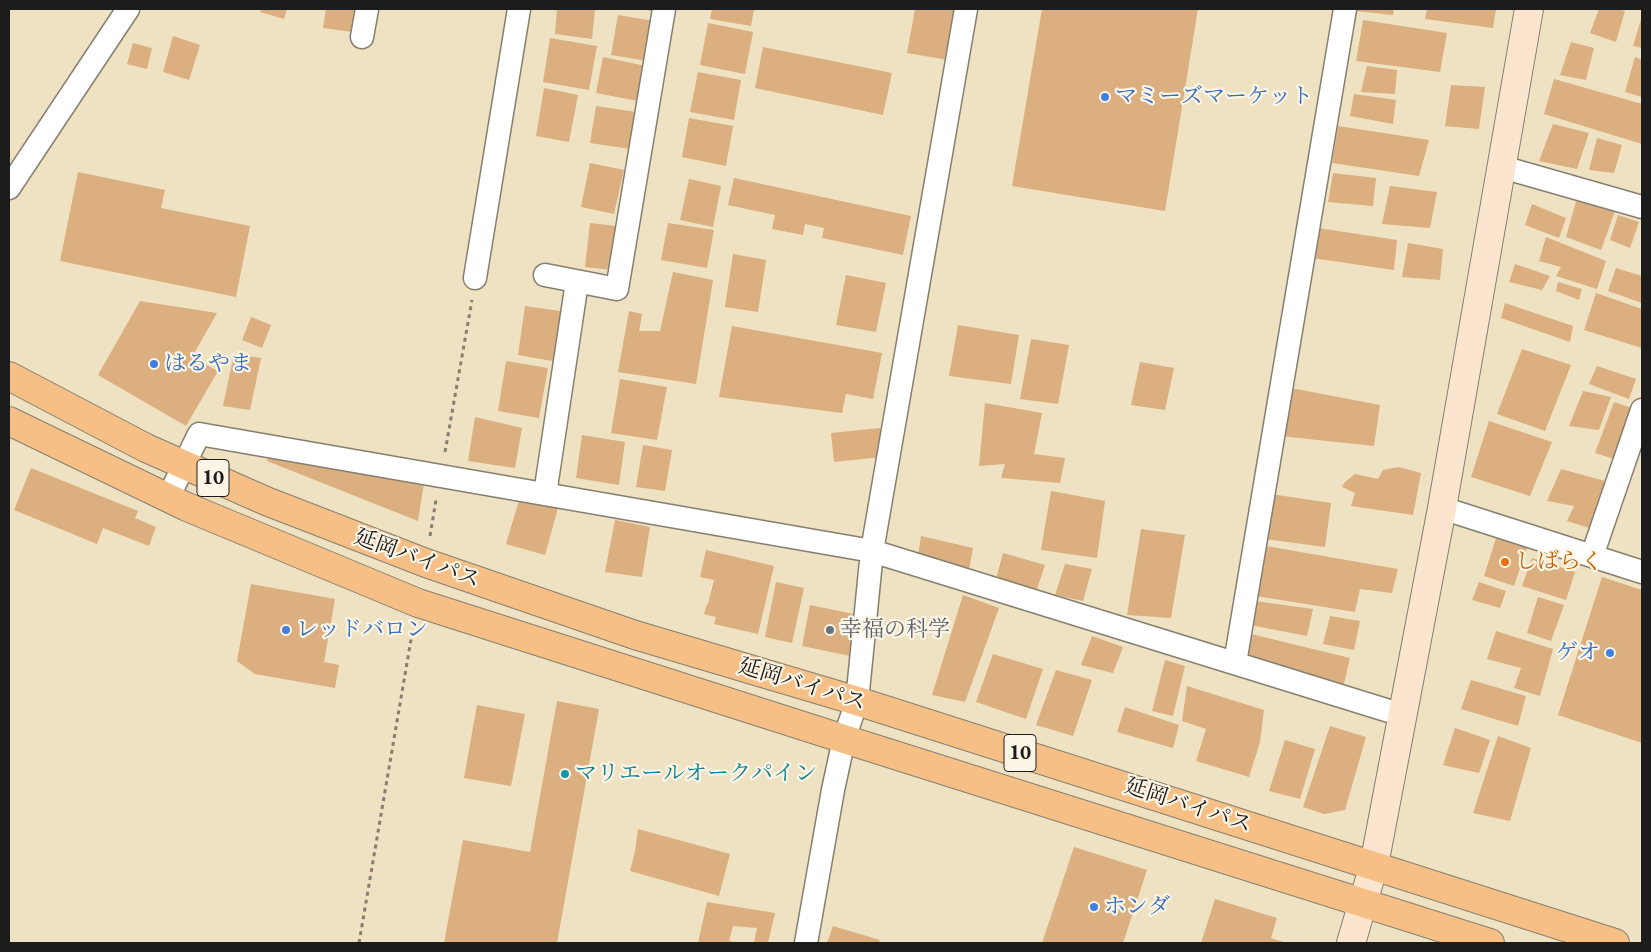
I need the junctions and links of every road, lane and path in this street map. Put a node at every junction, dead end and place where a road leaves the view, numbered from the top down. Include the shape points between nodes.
1 (128, 9) edge
2 (367, 9) edge
3 (518, 9) edge
4 (664, 9) edge
5 (966, 9) edge
6 (1345, 9) edge
7 (1529, 9) edge
8 (362, 37) dead end
9 (1502, 167) junction
10 (9, 188) edge
11 (1642, 207) edge
12 (546, 275) dead end
13 (475, 278) joint
14 (577, 282) junction
15 (9, 376) edge
16 (1642, 410) edge
17 (9, 421) edge
18 (184, 465) junction
19 (440, 475) junction
20 (545, 494) junction
21 (168, 498) junction
22 (1442, 508) junction
23 (872, 552) junction
24 (1592, 556) junction
25 (426, 563) junction
26 (1642, 572) edge
27 (418, 603) junction
28 (1235, 663) junction
29 (857, 701) junction
30 (1402, 715) junction
31 (844, 740) junction
32 (1374, 865) junction
33 (1362, 902) junction
34 (359, 943) edge
35 (806, 943) edge
36 (1350, 943) edge
37 (1490, 943) edge
38 (1615, 943) edge

1 - 10 street
2 - 8 street
3 - 13 street
4 - 14 street via 617,289
5 - 23 street
6 - 28 street
7 - 9 street
9 - 11 street
9 - 22 street
12 - 14 street
13 - 19 path
14 - 20 street
15 - 18 highway, 延岡バイパス / 10
16 - 24 street
17 - 21 highway, 延岡バイパス / 10
18 - 19 street via 199,434
18 - 21 street
18 - 25 highway, 延岡バイパス / 10 via 266,501
19 - 20 street
19 - 25 path
20 - 23 street
21 - 27 highway, 延岡バイパス / 10
22 - 24 street
22 - 30 street
23 - 28 street
23 - 29 street
24 - 26 street
25 - 29 highway, 延岡バイパス / 10 via 635,635
27 - 31 highway, 延岡バイパス / 10
27 - 34 path
28 - 30 street
29 - 31 street
29 - 32 highway, 延岡バイパス / 10
30 - 32 street
31 - 33 highway, 延岡バイパス / 10
31 - 35 street
32 - 33 street
32 - 38 highway, 延岡バイパス / 10
33 - 36 street
33 - 37 highway, 延岡バイパス / 10

